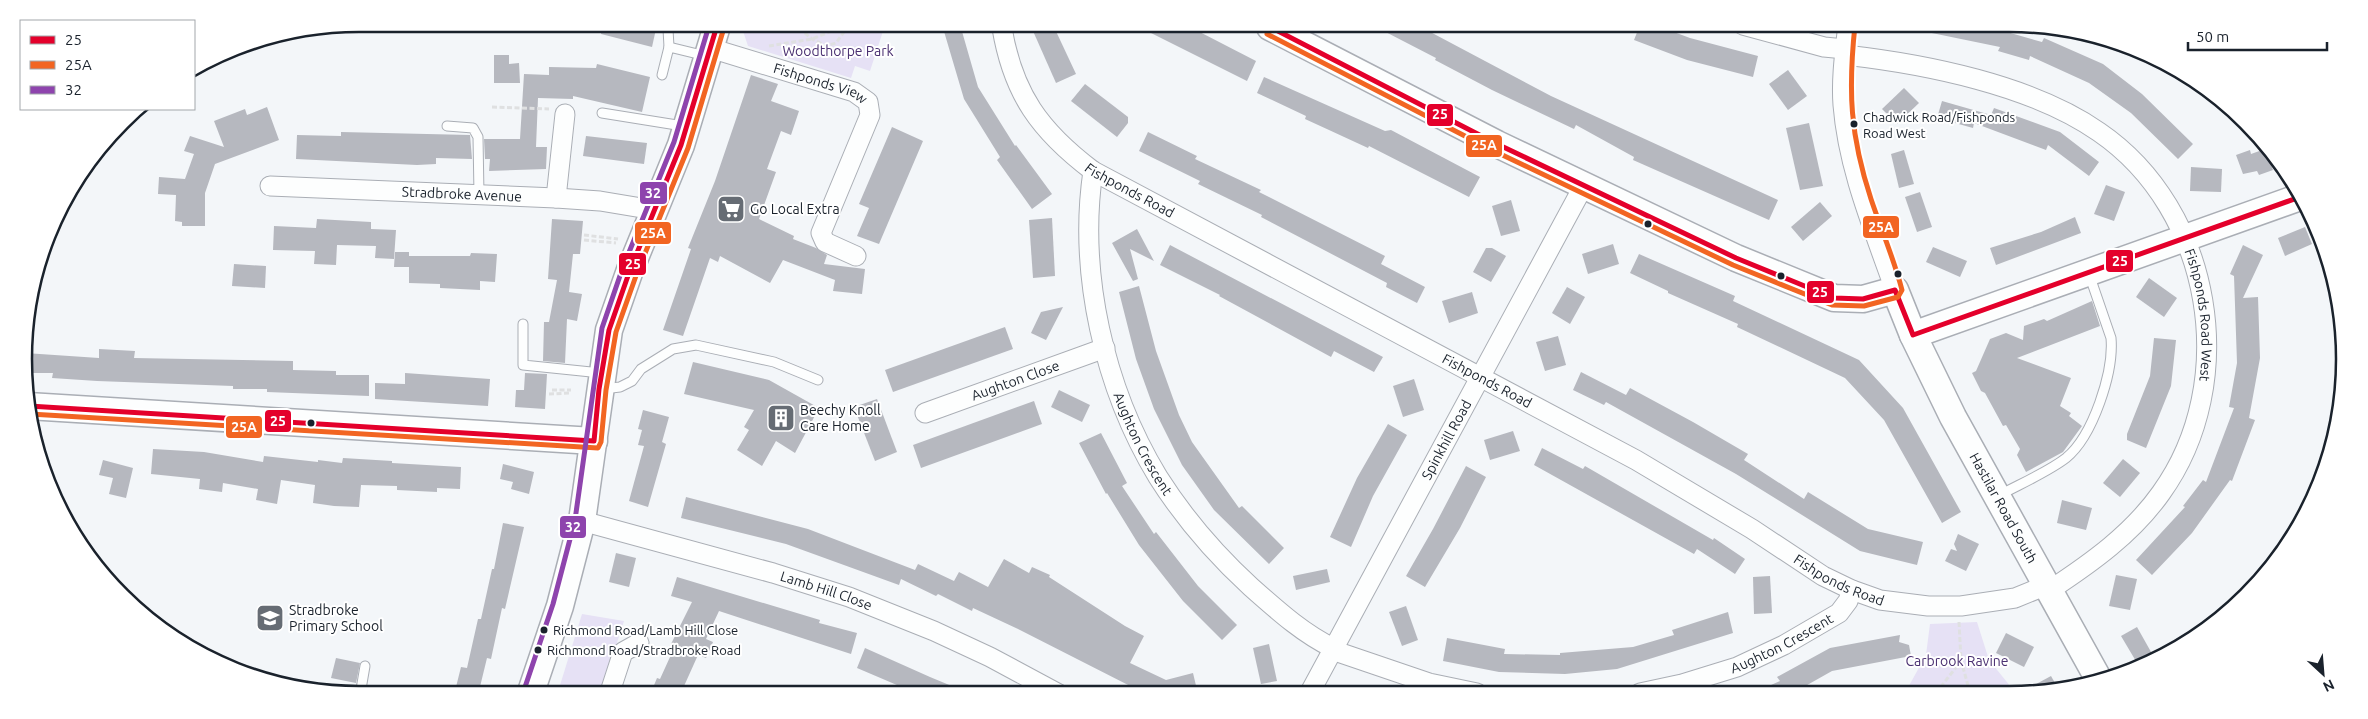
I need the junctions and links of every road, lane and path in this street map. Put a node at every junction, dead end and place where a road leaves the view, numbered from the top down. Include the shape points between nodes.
1 (668, 32) edge
2 (804, 32) edge
3 (829, 32) edge
4 (844, 32) edge
5 (1003, 32) edge
6 (1282, 32) edge
7 (1769, 32) edge
8 (1847, 32) edge
9 (812, 39) junction
10 (712, 45) edge
11 (669, 47) junction
12 (1845, 52) junction
13 (741, 57) junction
14 (662, 75) dead end
15 (492, 107) dead end
16 (602, 112) dead end
17 (565, 114) joint
18 (447, 126) dead end
19 (686, 127) junction
20 (1093, 170) junction
21 (270, 186) dead end
22 (1583, 187) junction
23 (479, 195) junction
24 (556, 198) junction
25 (2294, 199) edge
26 (654, 210) junction
27 (584, 235) dead end
28 (2184, 238) junction
29 (584, 240) dead end
30 (856, 256) dead end
31 (2088, 272) junction
32 (1894, 290) junction
33 (523, 324) dead end
34 (1913, 335) junction
35 (1105, 348) junction
36 (1481, 377) junction
37 (818, 380) dead end
38 (600, 381) junction
39 (552, 390) dead end
40 (549, 394) dead end
41 (36, 406) edge
42 (925, 413) dead end
43 (594, 441) junction
44 (1998, 496) junction
45 (582, 521) junction
46 (2049, 588) junction
47 (1852, 590) junction
48 (1959, 622) dead end
49 (639, 643) dead end
50 (1332, 649) junction
51 (1961, 660) junction
52 (365, 666) dead end
53 (2096, 674) edge
54 (362, 686) edge
55 (533, 686) edge
56 (612, 686) edge
57 (1044, 686) edge
58 (1313, 686) edge
59 (1443, 686) edge
60 (1673, 686) edge
61 (1941, 686) edge
62 (1968, 686) edge

1 - 11 lane
2 - 9 path
3 - 9 path
4 - 9 path via 836,43 826,46
5 - 20 street, Fishponds Road via 1018,85 1040,124
6 - 22 street
7 - 12 street, Fishponds Road West
8 - 12 street
9 - 13 path via 760,47
10 - 11 lane
10 - 13 street, Fishponds View
10 - 19 street
11 - 14 lane
12 - 28 street, Fishponds Road West via 1977,80 2026,94 2061,110 2099,132 2137,165 2165,202
12 - 32 street via 1843,103 1850,150
13 - 30 street, Fishponds View via 854,92 868,102 870,115 820,233 825,242
15 - 17 path via 551,109
16 - 19 lane
17 - 24 street
18 - 23 lane via 473,128 478,137
19 - 26 street
20 - 35 street, Aughton Crescent via 1089,246
20 - 36 street, Fishponds Road
21 - 23 street, Stradbroke Avenue
22 - 32 street via 1822,294 1855,300
22 - 36 street, Spinkhill Road
23 - 24 street, Stradbroke Avenue
24 - 26 street, Stradbroke Avenue
25 - 28 street
26 - 38 street via 609,330
27 - 29 path via 617,241
28 - 31 street
28 - 46 street, Fishponds Road West via 2197,269 2205,307 2208,349 2193,434 2161,494 2128,531 2104,553
31 - 34 street
31 - 44 lane via 2111,338 2105,387 2078,445 2065,458
32 - 34 street, Hastilar Road South
33 - 38 lane via 523,365
34 - 44 street, Hastilar Road South via 1953,417
35 - 42 street, Aughton Close
35 - 50 street, Aughton Crescent via 1130,422 1157,476 1183,513 1234,571 1279,612
36 - 47 street, Fishponds Road via 1636,460 1752,529 1823,576
36 - 50 street, Spinkhill Road
37 - 38 lane via 774,362 696,345 673,349 658,356 632,381 620,387
38 - 43 street
39 - 40 path via 571,392
41 - 43 street
43 - 45 street
44 - 46 street, Hastilar Road South
45 - 55 street via 560,606
45 - 57 street, Lamb Hill Close via 849,597 934,631
46 - 47 street, Fishponds Road via 2015,598 1936,606 1880,600
46 - 53 street, Hastilar Road South
47 - 60 street, Aughton Crescent via 1838,613 1784,645 1737,667
48 - 51 path
49 - 56 street via 623,652
50 - 58 street, Spinkhill Road
50 - 59 street, Aughton Crescent
51 - 61 path
51 - 62 path
52 - 54 lane

